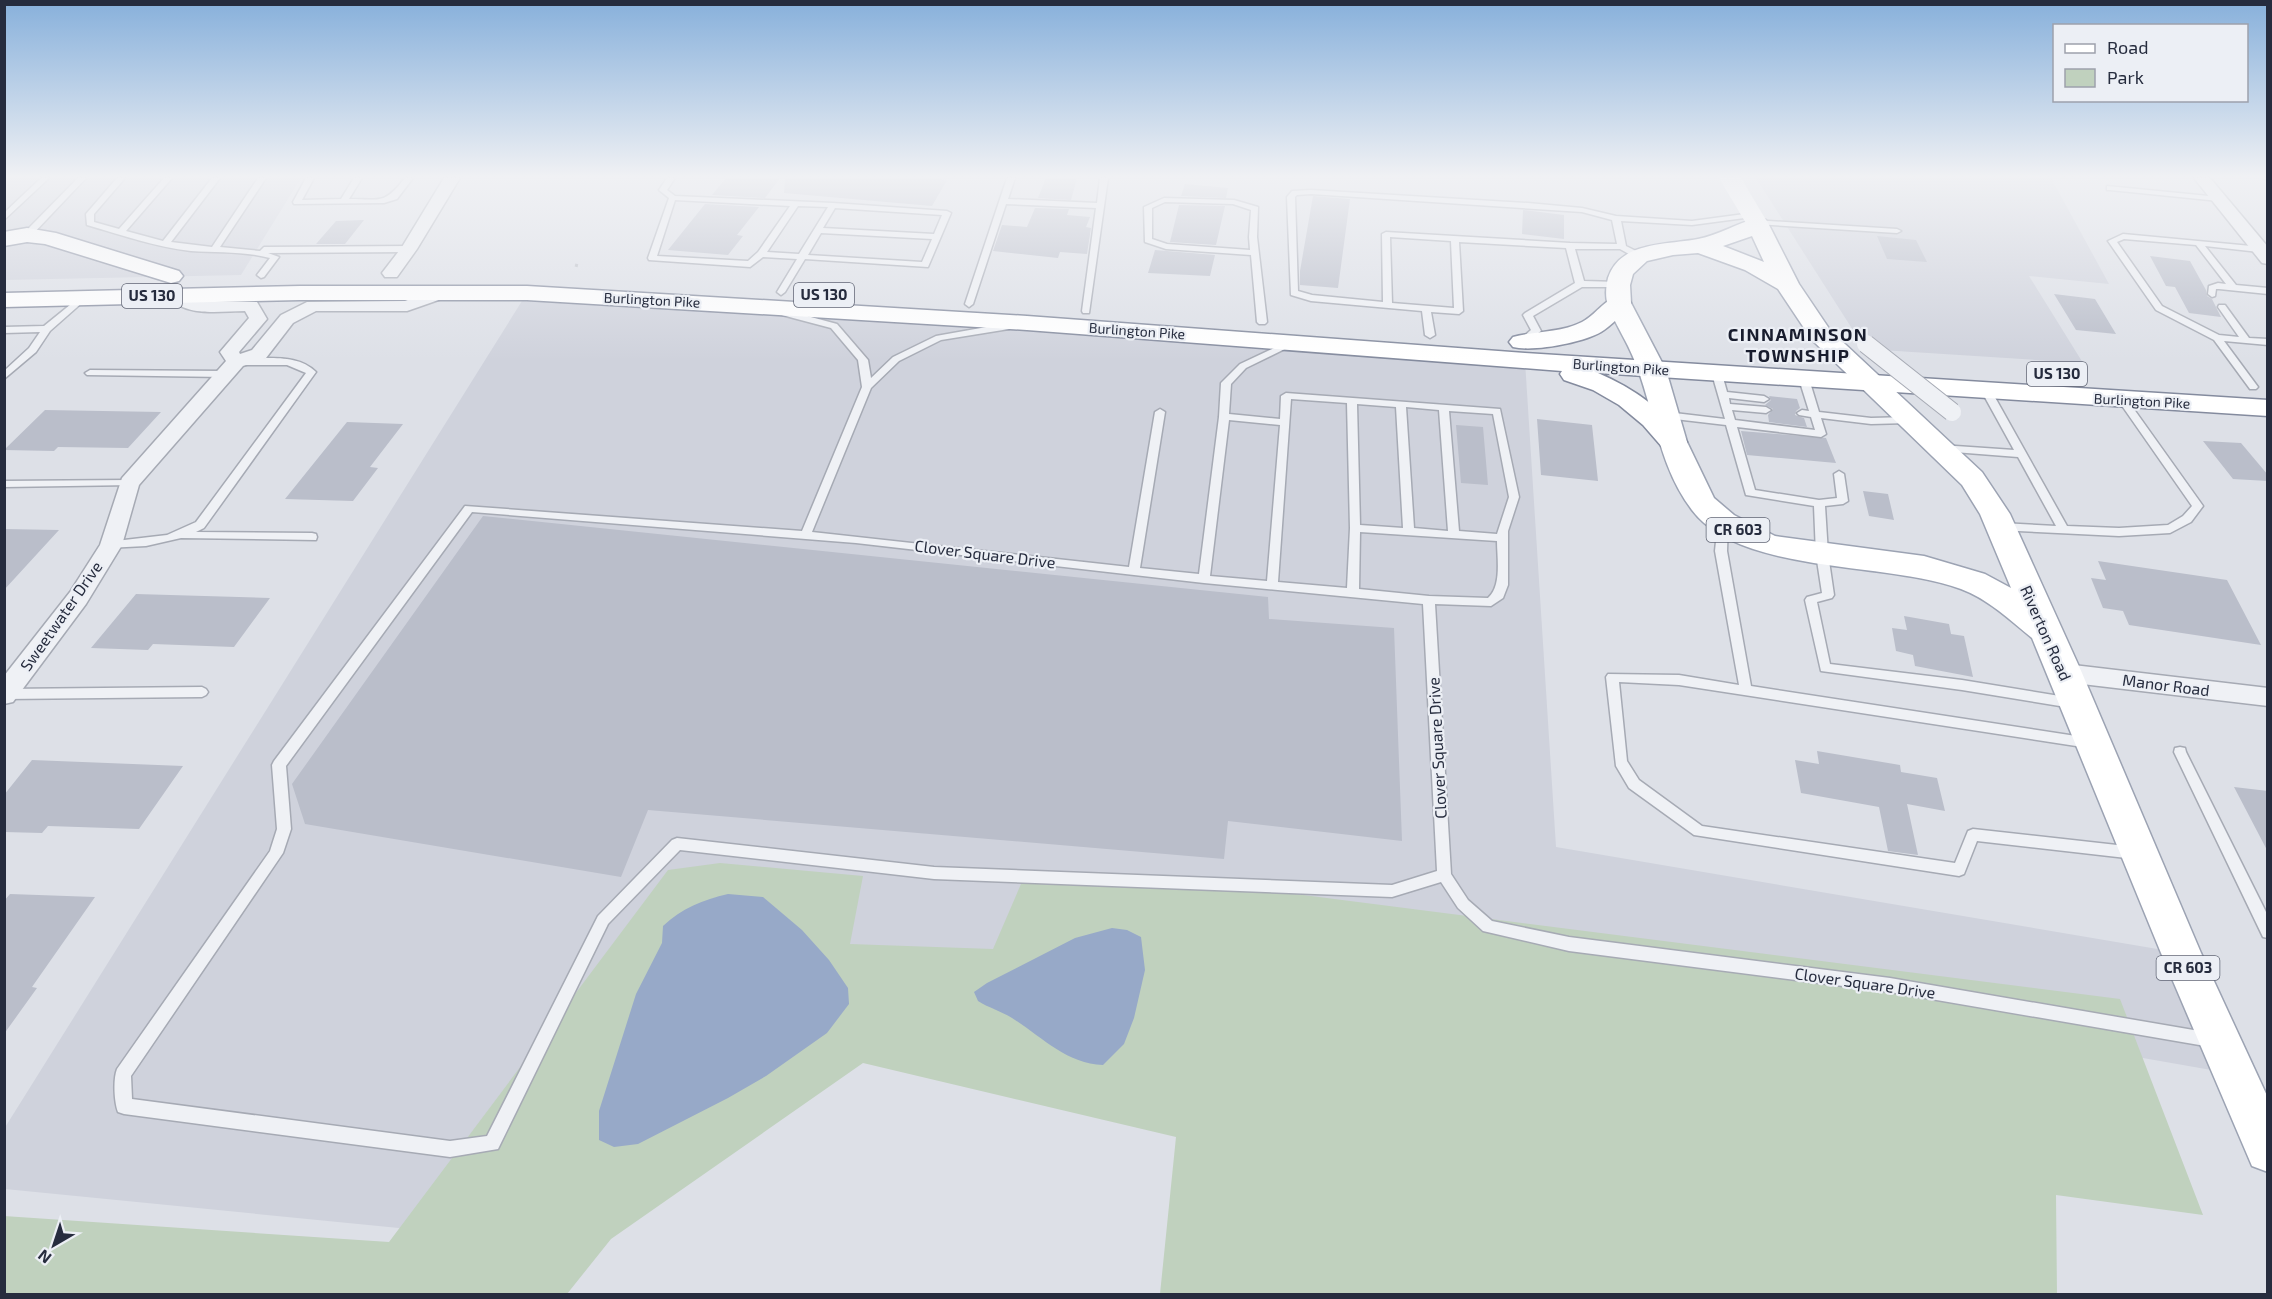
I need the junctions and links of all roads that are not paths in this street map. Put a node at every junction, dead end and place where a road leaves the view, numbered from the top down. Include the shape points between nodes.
1 (1455, 238) edge
2 (44, 239) edge
3 (145, 239) edge
4 (169, 239) edge
5 (222, 239) edge
6 (415, 239) edge
7 (659, 239) edge
8 (771, 239) edge
9 (813, 239) edge
10 (937, 239) edge
11 (991, 239) edge
12 (1096, 239) edge
13 (1148, 239) edge
14 (1252, 239) edge
15 (1292, 239) edge
16 (1386, 239) edge
17 (1464, 239) edge
18 (1624, 239) edge
19 (1724, 239) edge
20 (1764, 239) edge
21 (2117, 239) edge
22 (2151, 239) edge
23 (2251, 239) edge
24 (2198, 243) junction
25 (165, 244) junction
26 (1570, 246) junction
27 (1700, 246) junction
28 (215, 249) junction
29 (409, 249) junction
30 (255, 250) junction
31 (1630, 252) junction
32 (1254, 253) junction
33 (761, 254) junction
34 (2263, 254) edge
35 (801, 258) junction
36 (391, 273) junction
37 (261, 275) junction
38 (4, 280) edge
39 (1580, 284) junction
40 (1787, 284) junction
41 (173, 286) junction
42 (2233, 287) junction
43 (2268, 291) edge
44 (444, 292) junction
45 (781, 292) junction
46 (1618, 294) junction
47 (2212, 294) dead end
48 (81, 299) junction
49 (4, 300) edge
50 (969, 304) junction
51 (1388, 305) junction
52 (757, 306) junction
53 (2222, 307) dead end
54 (1426, 309) junction
55 (1086, 311) junction
56 (1262, 322) junction
57 (1027, 323) junction
58 (46, 329) junction
59 (4, 330) edge
60 (1430, 335) junction
61 (2217, 338) junction
62 (2247, 341) junction
63 (2268, 342) edge
64 (1292, 343) junction
65 (1523, 351) junction
66 (1856, 352) junction
67 (1648, 359) junction
68 (230, 368) junction
69 (90, 372) dead end
70 (4, 376) edge
71 (1720, 384) junction
72 (1874, 384) junction
73 (867, 387) junction
74 (1987, 392) junction
75 (2263, 394) edge
76 (1764, 399) dead end
77 (1807, 400) junction
78 (2123, 400) junction
79 (1352, 401) junction
80 (1401, 405) junction
81 (1725, 406) junction
82 (1444, 408) junction
83 (1766, 410) dead end
84 (1160, 412) dead end
85 (1952, 412) dead end
86 (1802, 413) dead end
87 (1224, 417) junction
88 (1911, 420) junction
89 (1285, 422) junction
90 (1730, 425) junction
91 (1669, 429) junction
92 (1941, 448) junction
93 (2023, 454) junction
94 (1839, 474) dead end
95 (129, 483) junction
96 (4, 484) edge
97 (1820, 503) junction
98 (1723, 522) junction
99 (2000, 527) junction
100 (1355, 528) junction
101 (2063, 530) junction
102 (1408, 531) junction
103 (1454, 533) junction
104 (184, 535) junction
105 (805, 536) junction
106 (312, 537) dead end
107 (1503, 538) junction
108 (111, 545) junction
109 (1822, 554) junction
110 (2014, 560) junction
111 (1924, 567) junction
112 (1134, 571) junction
113 (1204, 579) junction
114 (1272, 586) junction
115 (1353, 593) junction
116 (1428, 600) junction
117 (2045, 631) junction
118 (2071, 688) junction
119 (1746, 690) junction
120 (202, 692) dead end
121 (5, 694) edge
122 (2268, 698) edge
123 (2094, 744) junction
124 (2180, 752) dead end
125 (2140, 853) junction
126 (1444, 875) junction
127 (2268, 932) edge
128 (2220, 1041) junction
129 (2268, 1150) edge

1 - 54 lane via 1460,311
2 - 41 main road via 65,243
3 - 25 lane
4 - 25 lane
5 - 28 lane
6 - 29 street
7 - 33 lane via 652,258 750,264
8 - 33 lane
9 - 35 lane
10 - 35 lane via 925,265
11 - 50 lane
12 - 55 lane
13 - 32 lane via 1166,246
14 - 32 lane
15 - 51 lane via 1294,293
16 - 51 lane
17 - 26 lane
18 - 31 lane
19 - 27 main road
20 - 40 main road, Riverton Road / CR 603
21 - 61 lane via 2112,241 2160,308
22 - 24 lane
23 - 34 street
24 - 34 lane
24 - 42 lane
25 - 28 lane
26 - 31 lane
26 - 39 lane
27 - 31 main road
27 - 40 main road via 1754,265
28 - 30 lane
29 - 30 lane
29 - 36 street
30 - 37 lane via 275,257
31 - 46 main road
32 - 56 lane
33 - 35 lane
35 - 45 lane
36 - 37 main road, Burlington Pike / US 130
36 - 45 main road, Burlington Pike / US 130
37 - 41 main road, Burlington Pike / US 130
38 - 41 main road, Burlington Pike / US 130
39 - 46 lane
39 - 65 lane via 1528,315 1536,331
40 - 66 main road, Riverton Road / CR 603 via 1821,335
41 - 44 main road, Burlington Pike / US 130
41 - 48 main road, Burlington Pike / US 130
41 - 68 street via 192,306 251,306 258,318 229,352
42 - 43 lane
42 - 47 lane via 2212,288
44 - 52 main road, Burlington Pike / US 130
44 - 68 street, Sweetwater Drive via 407,306 313,306 287,319 259,354
45 - 50 main road, Burlington Pike / US 130
46 - 65 main road via 1592,327
46 - 67 main road, CR 603
48 - 49 main road, Burlington Pike / US 130
48 - 58 lane
50 - 55 main road, Burlington Pike / US 130
51 - 54 lane
52 - 57 main road, Burlington Pike / US 130
52 - 73 lane via 834,326 863,360
53 - 62 lane
54 - 60 lane
55 - 56 main road, Burlington Pike / US 130
56 - 60 main road, Burlington Pike / US 130
57 - 64 main road, Burlington Pike / US 130
57 - 73 lane via 939,338 896,359
58 - 59 lane
58 - 70 lane via 33,350
60 - 65 main road, Burlington Pike / US 130
61 - 62 lane
61 - 75 lane
62 - 63 lane
64 - 65 main road, Burlington Pike / US 130
64 - 87 lane via 1243,366 1226,383
65 - 67 main road, Burlington Pike / US 130
65 - 91 main road via 1615,390
66 - 67 main road, Burlington Pike / US 130
66 - 72 main road, Riverton Road / CR 603
66 - 75 main road, Burlington Pike / US 130
66 - 85 street, bridge
67 - 71 main road, Burlington Pike / US 130
67 - 91 main road, CR 603
68 - 69 lane
68 - 95 street, Sweetwater Drive
68 - 104 lane via 293,363 311,372 200,525
71 - 76 lane
71 - 77 main road, Burlington Pike / US 130
71 - 81 lane
72 - 74 main road, Burlington Pike / US 130
72 - 77 main road, Burlington Pike / US 130
72 - 88 main road, Riverton Road / CR 603
73 - 105 lane
74 - 78 main road, Burlington Pike / US 130
74 - 93 lane
75 - 78 main road, Burlington Pike / US 130
77 - 86 lane
77 - 88 lane via 1871,422
77 - 90 lane via 1821,434
78 - 101 lane via 2198,506 2187,519 2170,529
79 - 80 lane
79 - 89 lane via 1286,396
79 - 100 lane
80 - 82 lane
80 - 102 lane
81 - 83 lane
81 - 90 lane
82 - 103 lane
82 - 107 lane via 1497,411 1514,497
84 - 112 lane
87 - 89 lane
87 - 113 lane
88 - 92 main road, Riverton Road / CR 603
89 - 114 lane
90 - 91 lane
90 - 97 lane via 1750,493
91 - 98 main road, CR 603 via 1691,485 1703,505
92 - 93 lane
92 - 99 main road, Riverton Road / CR 603 via 1972,479
93 - 101 lane
94 - 97 lane via 1843,501
95 - 96 lane
95 - 108 street, Sweetwater Drive
97 - 109 lane
98 - 109 main road, CR 603 via 1768,545
98 - 119 lane via 1721,551
99 - 101 lane
99 - 110 main road, Riverton Road / CR 603
100 - 102 lane
100 - 115 lane
102 - 103 lane
103 - 107 lane
104 - 106 lane
104 - 108 lane
105 - 112 lane, Clover Square Drive
105 - 126 lane, Clover Square Drive via 469,508 279,765 284,829 276,853 123,1074 124,1106 450,1149 492,1143 603,920 677,844 934,873 1392,891
107 - 116 lane via 1502,585 1491,602
108 - 121 street, Sweetwater Drive via 78,598
109 - 111 main road, CR 603
109 - 118 lane via 1827,595 1811,600 1825,668 1962,686
110 - 111 main road via 1990,565
110 - 117 main road, Riverton Road / CR 603
111 - 117 main road, CR 603 via 1974,582 2007,600
112 - 113 lane, Clover Square Drive
113 - 114 lane, Clover Square Drive
114 - 115 lane, Clover Square Drive
115 - 116 lane, Clover Square Drive
116 - 126 lane, Clover Square Drive
117 - 118 main road, Riverton Road / CR 603
118 - 122 street, Manor Road
118 - 123 main road, Riverton Road / CR 603
119 - 123 lane
119 - 125 lane via 1679,680 1612,677 1621,762 1634,784 1699,831 1959,870 1973,835
120 - 121 lane
123 - 125 main road, Riverton Road / CR 603
124 - 127 lane
125 - 128 main road, Riverton Road / CR 603
126 - 128 lane, Clover Square Drive via 1463,904 1488,926 1569,944 1890,985
128 - 129 main road, Riverton Road / CR 603

